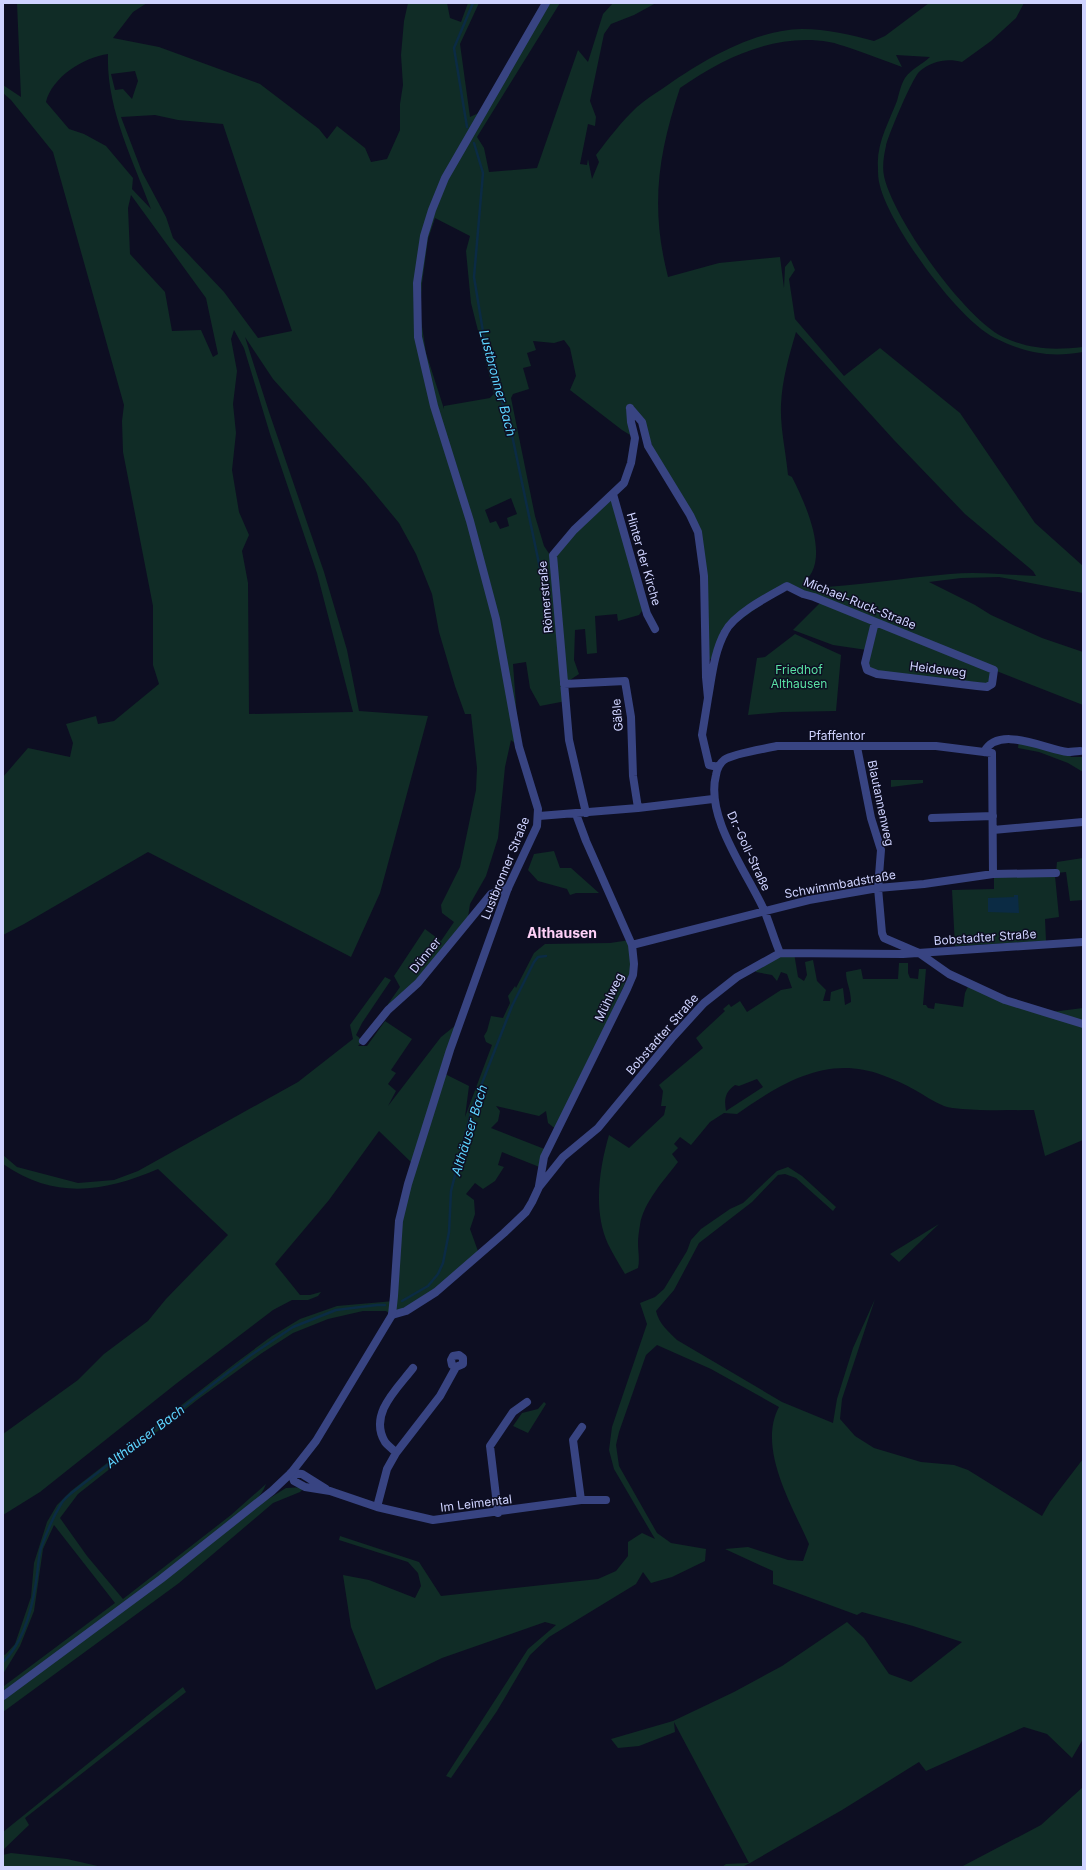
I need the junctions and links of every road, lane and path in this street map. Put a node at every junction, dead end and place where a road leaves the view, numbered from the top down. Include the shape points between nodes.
1 (546, 3) edge
2 (630, 408) joint
3 (613, 494) junction
4 (875, 622) junction
5 (655, 629) dead end
6 (994, 670) joint
7 (564, 684) junction
8 (708, 698) junction
9 (857, 747) junction
10 (1080, 751) dead end
11 (988, 752) junction
12 (718, 767) junction
13 (713, 798) junction
14 (638, 808) junction
15 (586, 813) junction
16 (576, 814) junction
17 (539, 816) junction
18 (993, 816) junction
19 (932, 818) dead end
20 (1083, 822) edge
21 (993, 830) junction
22 (1056, 873) dead end
23 (993, 874) junction
24 (508, 888) junction
25 (878, 888) junction
26 (764, 910) junction
27 (1083, 942) edge
28 (632, 944) junction
29 (780, 953) junction
30 (919, 953) junction
31 (1083, 1024) edge
32 (363, 1041) dead end
33 (539, 1187) junction
34 (392, 1315) junction
35 (456, 1367) dead end
36 (413, 1368) dead end
37 (527, 1402) dead end
38 (582, 1427) dead end
39 (396, 1453) junction
40 (291, 1473) junction
41 (580, 1500) junction
42 (606, 1500) dead end
43 (377, 1507) junction
44 (498, 1512) junction
45 (3, 1696) edge

1 - 17 street, Lustbronner Straße via 445,178 424,236 417,283 418,337 434,406 470,521 496,619 518,747
2 - 3 street, Römerstraße via 635,438 631,463 624,483
2 - 8 street, Michael-Ruck-Straße via 642,422 648,446 690,514 698,532 704,576
3 - 5 street, Hinter der Kirche via 647,614
3 - 7 street, Römerstraße via 574,530 553,555
4 - 6 street, Michael-Ruck-Straße
4 - 6 street, Heideweg via 865,663 867,670 877,674 987,687 992,684
4 - 8 street, Michael-Ruck-Straße via 787,586 748,609 725,630 716,655
7 - 14 street, Gäßle via 625,681 631,717
7 - 15 street, Römerstraße via 569,740
8 - 12 street, Michael-Ruck-Straße via 702,735 709,764
9 - 11 street, Pfaffentor via 936,746
9 - 12 street, Pfaffentor via 777,746 725,760
9 - 25 street, Blautannenweg via 880,850
10 - 11 street via 1068,752 1019,739 986,746
11 - 18 street
12 - 13 street
13 - 14 street
13 - 26 street, Dr.-Goll-Straße via 725,832
14 - 15 street
15 - 16 street
16 - 17 street
16 - 28 street, Mühlweg
17 - 24 street, Lustbronner Straße via 537,826
18 - 19 street
18 - 21 street
20 - 21 street
21 - 23 street
22 - 23 street, Schwimmbadstraße
23 - 25 street, Schwimmbadstraße
24 - 32 street, Dünner via 491,894 418,983 388,1010
24 - 34 street, Lustbronner Straße via 450,1050 401,1210
25 - 26 street, Schwimmbadstraße
25 - 30 street, Blautannenweg via 884,938
26 - 28 street, Schwimmbadstraße
26 - 29 street, Dr.-Goll-Straße
27 - 30 street, Bobstadter Straße
28 - 33 street, Mühlweg via 634,964 631,982 544,1157
29 - 30 street, Bobstadter Straße
29 - 33 street, Bobstadter Straße via 736,977 704,1003 598,1128 563,1157
30 - 31 street via 949,974 1005,1000
33 - 34 street, Bobstadter Straße via 526,1212 450,1282 406,1311
34 - 40 street via 316,1441
35 - 39 street via 440,1396
36 - 39 street via 380,1415 385,1441
37 - 44 street via 513,1412 490,1446
38 - 41 street via 573,1440
39 - 43 street via 387,1469
40 - 43 street, Im Leimental via 302,1474 330,1491
40 - 45 street via 161,1579
41 - 42 street, Im Leimental
41 - 44 street, Im Leimental
43 - 44 street, Im Leimental via 433,1520

